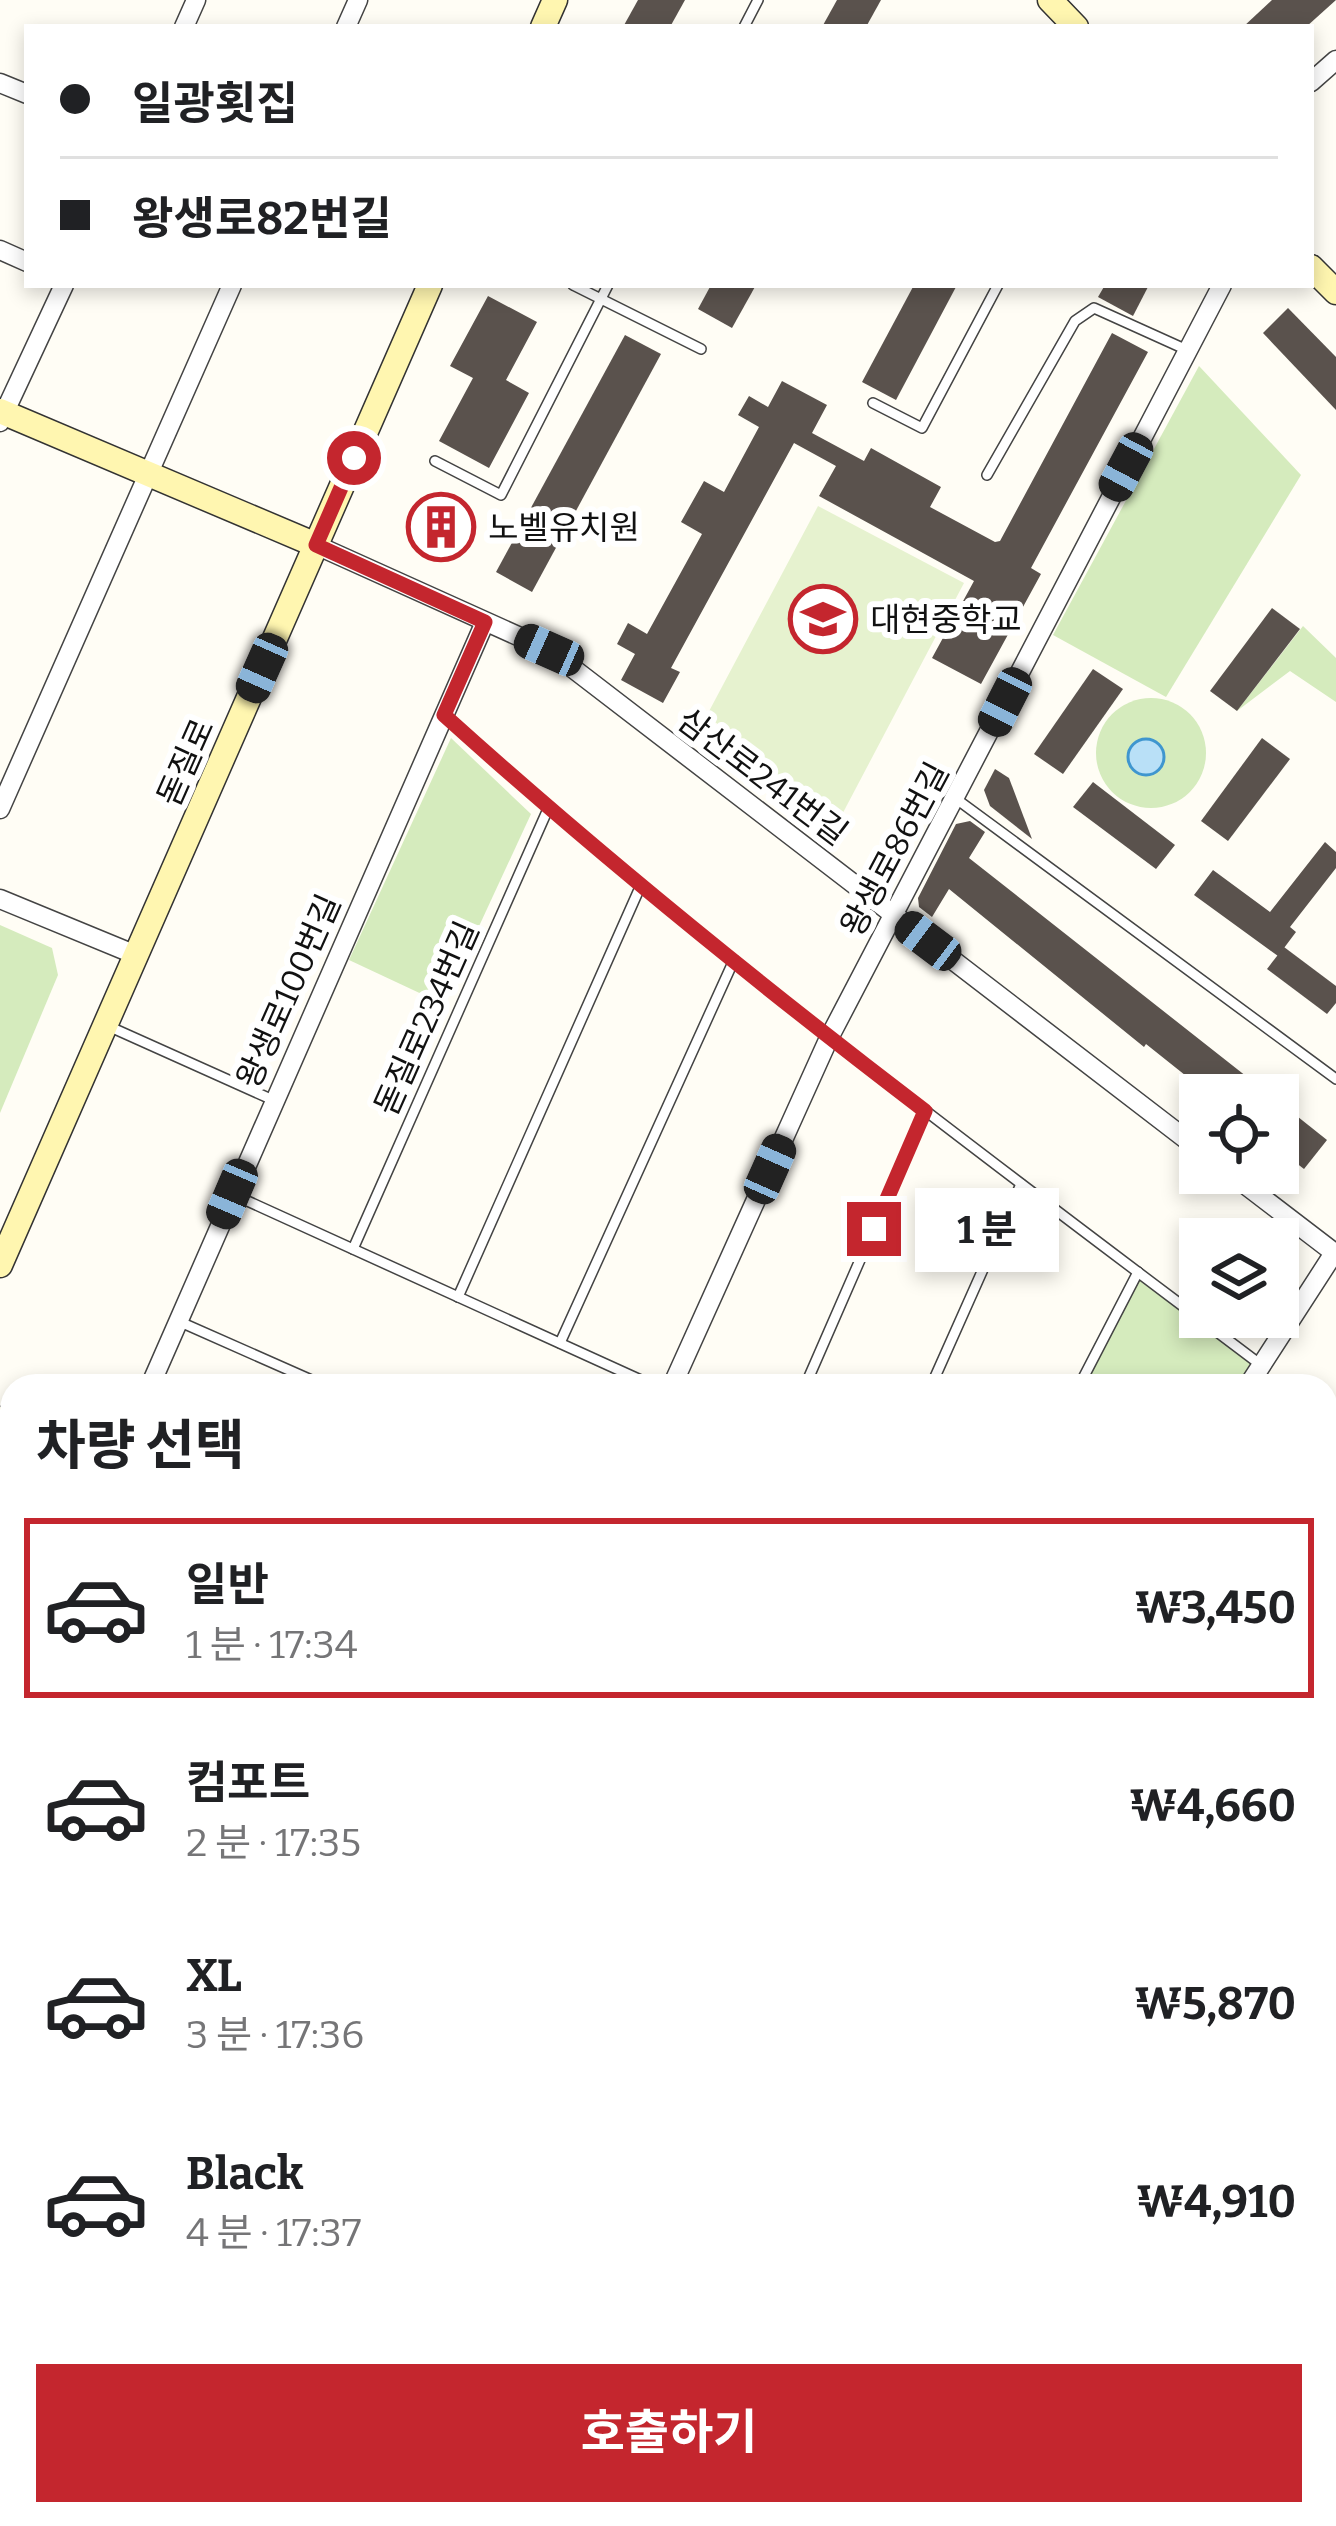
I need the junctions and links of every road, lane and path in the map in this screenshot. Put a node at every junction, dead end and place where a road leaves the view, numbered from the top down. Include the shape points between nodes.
1 (1050, 0) edge
2 (1073, 24) edge
3 (1314, 270) edge
4 (63, 288) edge
5 (231, 288) edge
6 (429, 288) edge
7 (579, 288) edge
8 (606, 288) edge
9 (996, 288) edge
10 (1220, 288) edge
11 (1336, 292) edge
12 (601, 299) junction
13 (701, 349) dead end
14 (1187, 350) junction
15 (873, 404) dead end
16 (2, 416) edge
17 (435, 461) dead end
18 (149, 473) junction
19 (987, 475) dead end
20 (316, 545) junction
21 (485, 622) junction
22 (444, 715) junction
23 (955, 798) junction
24 (0, 809) edge
25 (548, 809) junction
26 (641, 885) junction
27 (0, 898) edge
28 (894, 915) junction
29 (136, 955) junction
30 (734, 960) junction
31 (105, 1025) junction
32 (829, 1038) junction
33 (1336, 1079) edge
34 (273, 1100) junction
35 (925, 1111) junction
36 (1179, 1134) edge
37 (1021, 1184) junction
38 (232, 1194) junction
39 (1258, 1194) edge
40 (353, 1249) junction
41 (1335, 1252) edge
42 (0, 1265) edge
43 (1138, 1272) junction
44 (458, 1297) junction
45 (178, 1321) junction
46 (560, 1343) junction
47 (1261, 1365) junction
48 (155, 1374) edge
49 (298, 1374) edge
50 (628, 1374) edge
51 (677, 1374) edge
52 (810, 1374) edge
53 (936, 1374) edge
54 (1085, 1374) edge
55 (1255, 1374) edge

1 - 2 main road
3 - 11 main road
4 - 16 street
5 - 18 street
6 - 20 main road, 돋질로
7 - 12 lane
8 - 12 lane
9 - 15 lane via 922,428
10 - 14 street, 왕생로86번길
12 - 13 lane
12 - 17 lane via 501,495
14 - 19 lane via 1094,308 1075,321
14 - 23 street, 왕생로86번길
16 - 18 main road
18 - 20 main road
18 - 24 street
20 - 21 street, 삼산로241번길
20 - 29 main road, 돋질로
21 - 22 street, 왕생로100번길
21 - 28 street, 삼산로241번길 via 549,650
22 - 25 lane
22 - 34 street, 왕생로100번길
23 - 28 street, 왕생로86번길
23 - 33 lane
25 - 26 lane
25 - 40 lane, 돋질로234번길
26 - 30 lane
26 - 44 lane
27 - 29 street
28 - 32 street, 왕생로86번길
28 - 36 street, 삼산로241번길
29 - 31 main road, 돋질로
30 - 32 lane
30 - 46 lane
31 - 34 lane
31 - 42 main road, 돋질로
32 - 35 lane
32 - 51 street, 왕생로86번길
34 - 38 street, 왕생로100번길
35 - 37 lane
35 - 52 lane
37 - 43 lane
37 - 53 lane
38 - 40 lane
38 - 45 street, 왕생로100번길
39 - 41 street
40 - 44 lane
41 - 47 street
43 - 47 lane
43 - 54 lane
44 - 46 lane
45 - 48 street, 왕생로100번길
45 - 49 lane
46 - 50 lane
47 - 55 street

